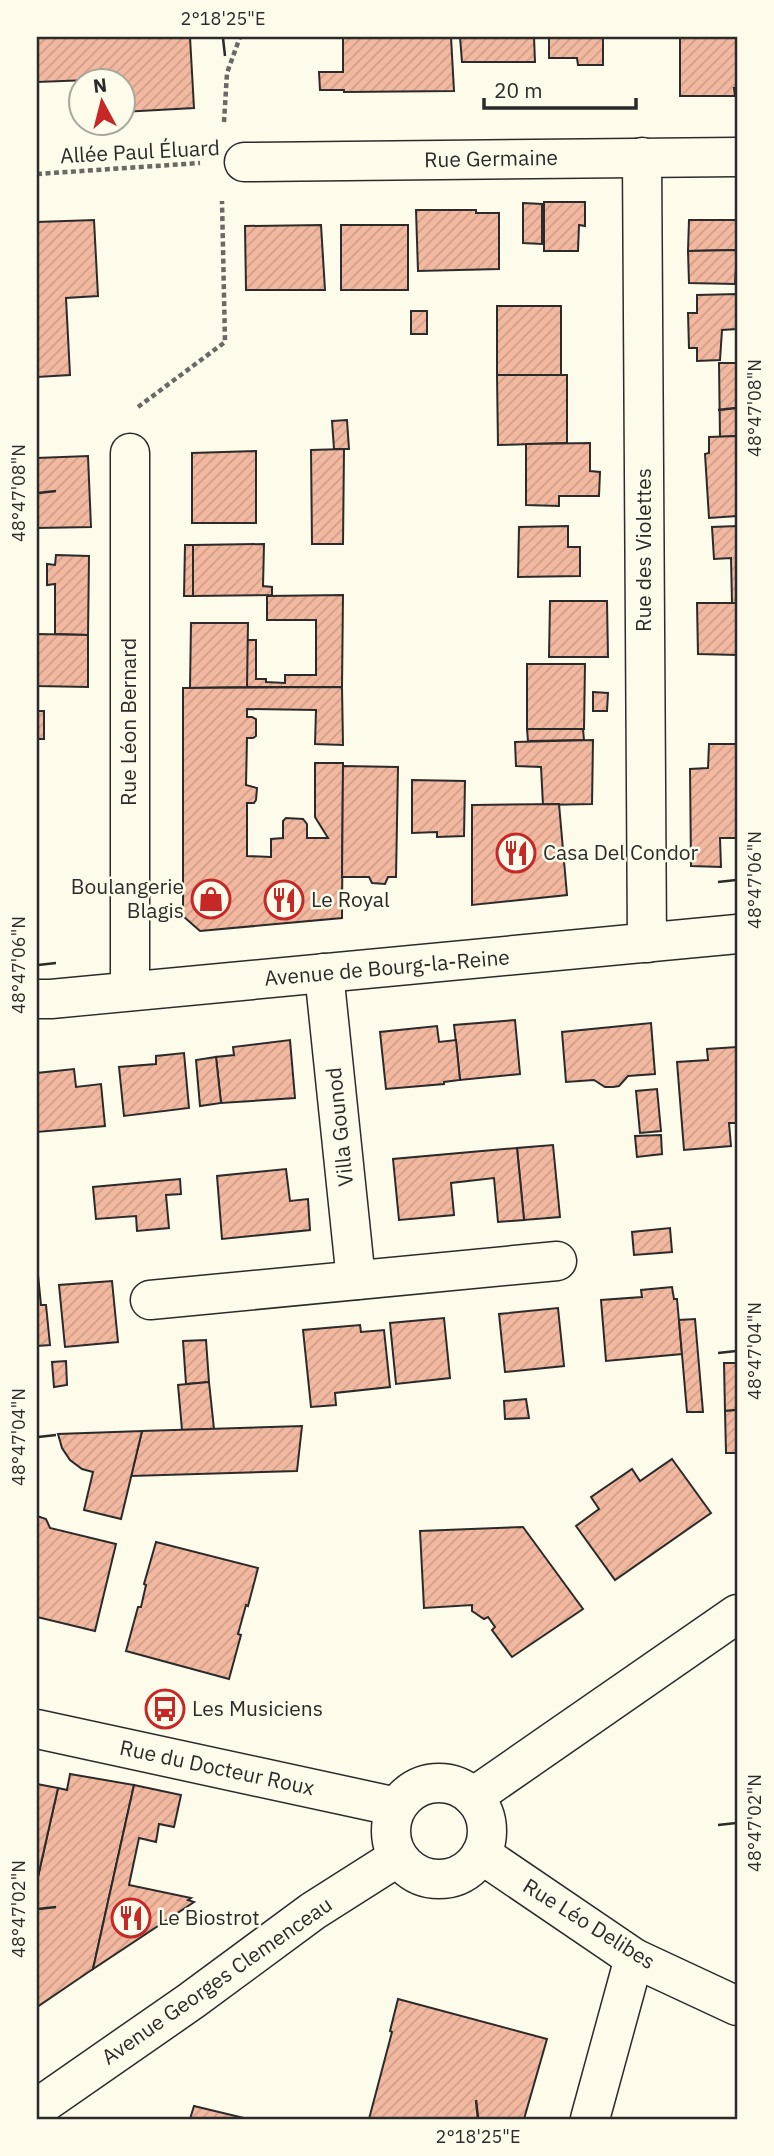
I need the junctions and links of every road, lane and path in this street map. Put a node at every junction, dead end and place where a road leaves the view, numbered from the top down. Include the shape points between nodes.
1 (240, 37) edge
2 (642, 157) junction
3 (737, 157) edge
4 (233, 162) junction
5 (37, 174) edge
6 (130, 453) joint
7 (737, 934) edge
8 (647, 943) junction
9 (324, 973) junction
10 (130, 991) junction
11 (37, 999) edge
12 (556, 1261) dead end
13 (356, 1280) junction
14 (150, 1300) dead end
15 (737, 1614) edge
16 (37, 1729) edge
17 (472, 1797) junction
18 (397, 1807) junction
19 (481, 1854) junction
20 (398, 1857) junction
21 (634, 1958) junction
22 (737, 2006) edge
23 (37, 2108) edge
24 (590, 2119) edge

1 - 4 path via 227,73
2 - 3 street, Rue Germaine
2 - 4 street, Rue Germaine
2 - 8 street, Rue des Violettes
4 - 5 path, Allée Paul Éluard
4 - 6 path via 225,342 130,413
6 - 10 street, Rue Léon Bernard
7 - 8 street, Avenue de Bourg-la-Reine
8 - 9 street, Avenue de Bourg-la-Reine
9 - 10 street, Avenue de Bourg-la-Reine
9 - 13 street, Villa Gounod
10 - 11 street, Avenue de Bourg-la-Reine
12 - 13 street
13 - 14 street
15 - 17 street
16 - 18 street, Rue du Docteur Roux
17 - 18 street via 461,1788 432,1784 419,1787
17 - 19 street via 486,1824
18 - 20 street via 391,1832
19 - 20 street via 472,1866 447,1879 419,1875
19 - 21 street, Rue Léo Delibes
20 - 23 street, Avenue Georges Clemenceau via 313,1911
21 - 22 street, Rue Léo Delibes
21 - 24 street

